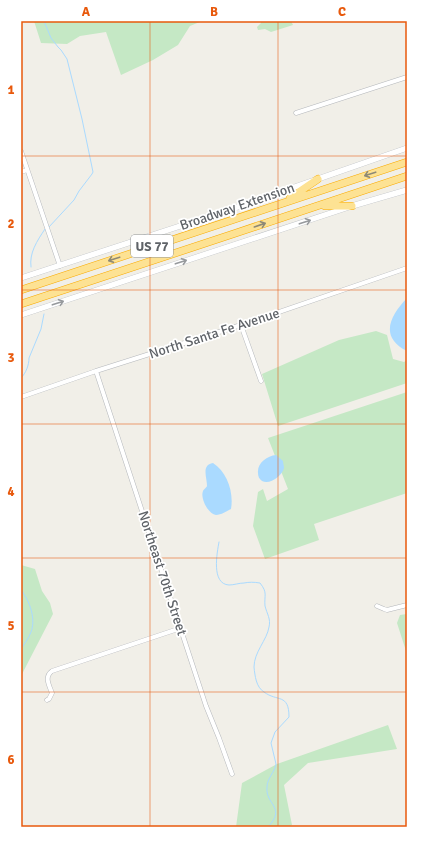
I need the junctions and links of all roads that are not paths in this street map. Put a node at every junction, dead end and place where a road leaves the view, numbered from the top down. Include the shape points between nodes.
1 (407, 77) edge
2 (296, 113) dead end
3 (407, 148) edge
4 (21, 151) edge
5 (407, 162) edge
6 (28, 170) junction
7 (21, 172) edge
8 (407, 176) edge
9 (318, 179) junction
10 (407, 190) edge
11 (284, 202) junction
12 (317, 206) junction
13 (352, 206) junction
14 (60, 266) junction
15 (407, 268) edge
16 (21, 278) edge
17 (21, 290) edge
18 (21, 304) edge
19 (21, 315) edge
20 (241, 325) junction
21 (96, 371) junction
22 (261, 381) dead end
23 (21, 396) edge
24 (407, 605) edge
25 (378, 606) dead end
26 (181, 628) junction
27 (47, 700) dead end
28 (232, 774) dead end

1 - 2 street
3 - 9 main road, Broadway Extension
4 - 6 street
5 -> 11 highway, Broadway Extension / US 77
6 - 7 street
6 - 14 street
8 - 12 highway, Broadway Extension / US 77
9 - 11 highway
9 - 14 main road, Broadway Extension
10 - 13 main road
11 -> 17 highway, Broadway Extension / US 77
12 - 13 highway
18 -> 12 highway, Broadway Extension / US 77
19 -> 13 main road
14 - 16 main road, Broadway Extension
15 - 20 street, North Santa Fe Avenue
20 - 21 street, North Santa Fe Avenue
20 - 22 street
21 - 23 street, North Santa Fe Avenue
21 - 26 street, Northeast 70th Street
24 - 25 street via 387,610
26 - 27 street via 52,671 47,680 52,693
26 - 28 street, Northeast 70th Street via 206,706

